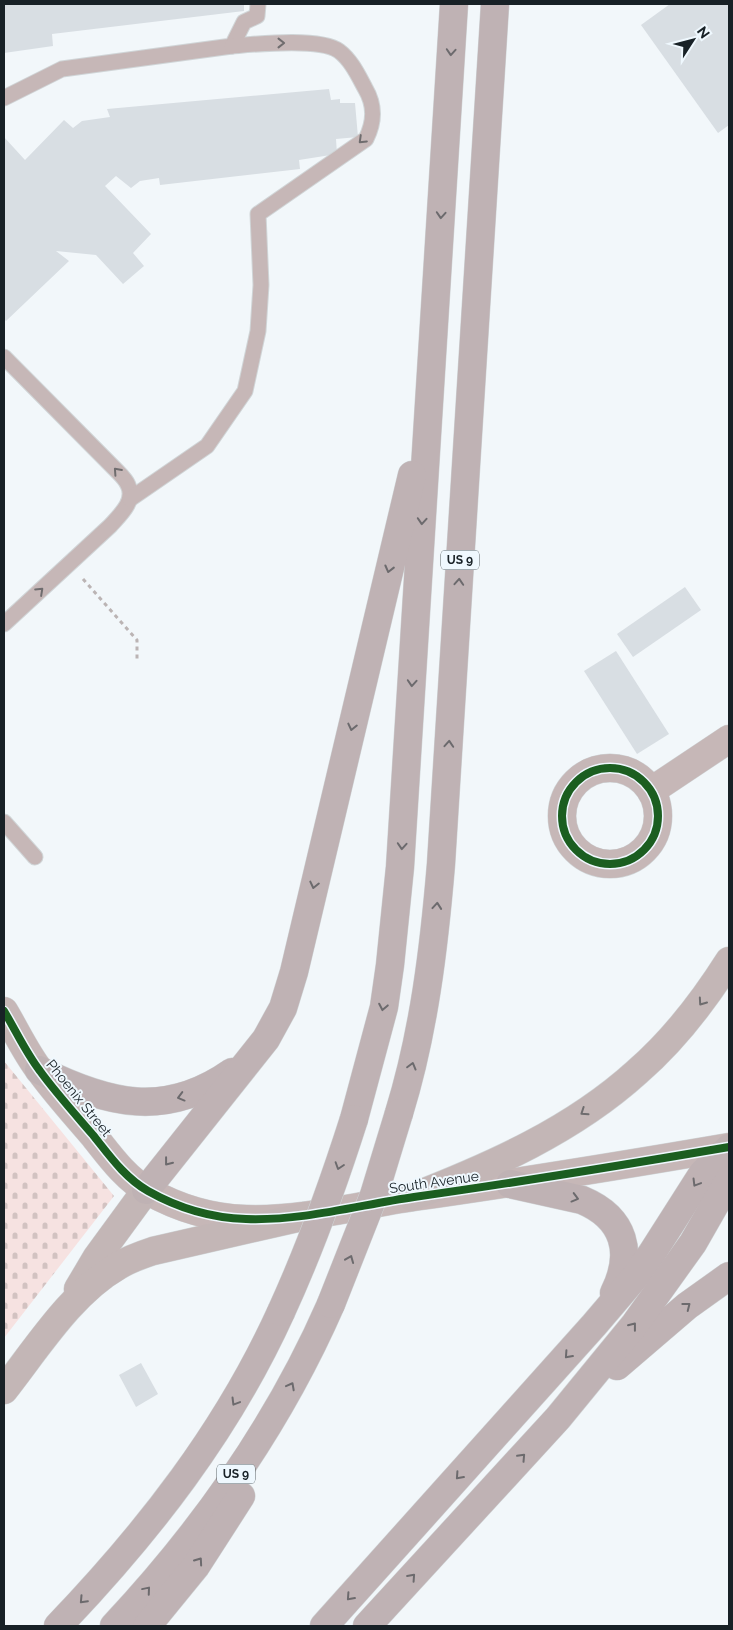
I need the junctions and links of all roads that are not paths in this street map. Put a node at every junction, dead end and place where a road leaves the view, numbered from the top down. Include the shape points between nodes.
1 (258, 4) edge
2 (454, 4) edge
3 (495, 4) edge
4 (232, 46) junction
5 (4, 98) edge
6 (4, 357) edge
7 (430, 403) junction
8 (130, 499) junction
9 (4, 624) edge
10 (729, 739) edge
11 (651, 791) dead end
12 (4, 822) edge
13 (35, 857) dead end
14 (729, 961) edge
15 (4, 1011) edge
16 (253, 1056) junction
17 (39, 1070) junction
18 (729, 1148) edge
19 (729, 1180) edge
20 (510, 1184) junction
21 (146, 1190) junction
22 (412, 1197) junction
23 (306, 1216) junction
24 (729, 1276) edge
25 (63, 1315) junction
26 (594, 1325) junction
27 (4, 1390) edge
28 (278, 1410) junction
29 (558, 1418) junction
30 (58, 1626) edge
31 (114, 1626) edge
32 (147, 1626) edge
33 (324, 1626) edge
34 (367, 1626) edge

1 - 4 lane via 257,16 244,22
2 -> 7 highway, US 9
28 -> 3 highway, US 9, bridge via 332,1304 374,1195 415,1054 425,1006 441,864
4 - 5 lane via 62,69
4 -> 8 lane via 324,44 338,50 358,72 370,97 372,127 366,139 258,214 261,285 258,331 245,391 207,446
8 -> 6 lane via 129,485 118,472
7 -> 16 highway via 290,989 276,1022
7 -> 30 highway, US 9, bridge via 396,914 384,1007 354,1119 320,1221 257,1363 182,1482 123,1555
9 -> 8 lane via 110,526
10 - 11 street
12 - 13 lane
14 -> 22 street via 697,1009 637,1072 615,1090 569,1123 522,1149
15 - 17 street, Phoenix Street
16 -> 17 highway via 225,1077 197,1092 180,1098 146,1102 96,1095
16 -> 21 highway
17 - 21 street, Phoenix Street via 119,1167
18 - 20 street, South Avenue
18 -> 26 highway via 703,1173 635,1277
29 -> 19 highway via 676,1269
20 - 22 street, South Avenue
20 -> 26 highway via 592,1204 608,1216 620,1232 625,1253 621,1276
21 - 23 street, South Avenue via 212,1216 275,1219
21 - 25 street via 97,1257
22 - 23 street, South Avenue
23 - 25 street via 134,1257 98,1279
29 -> 24 highway via 669,1321
25 - 27 street
26 -> 33 highway
31 -> 28 highway, US 9 via 197,1529
32 -> 28 highway via 196,1566 238,1501
34 -> 29 highway

